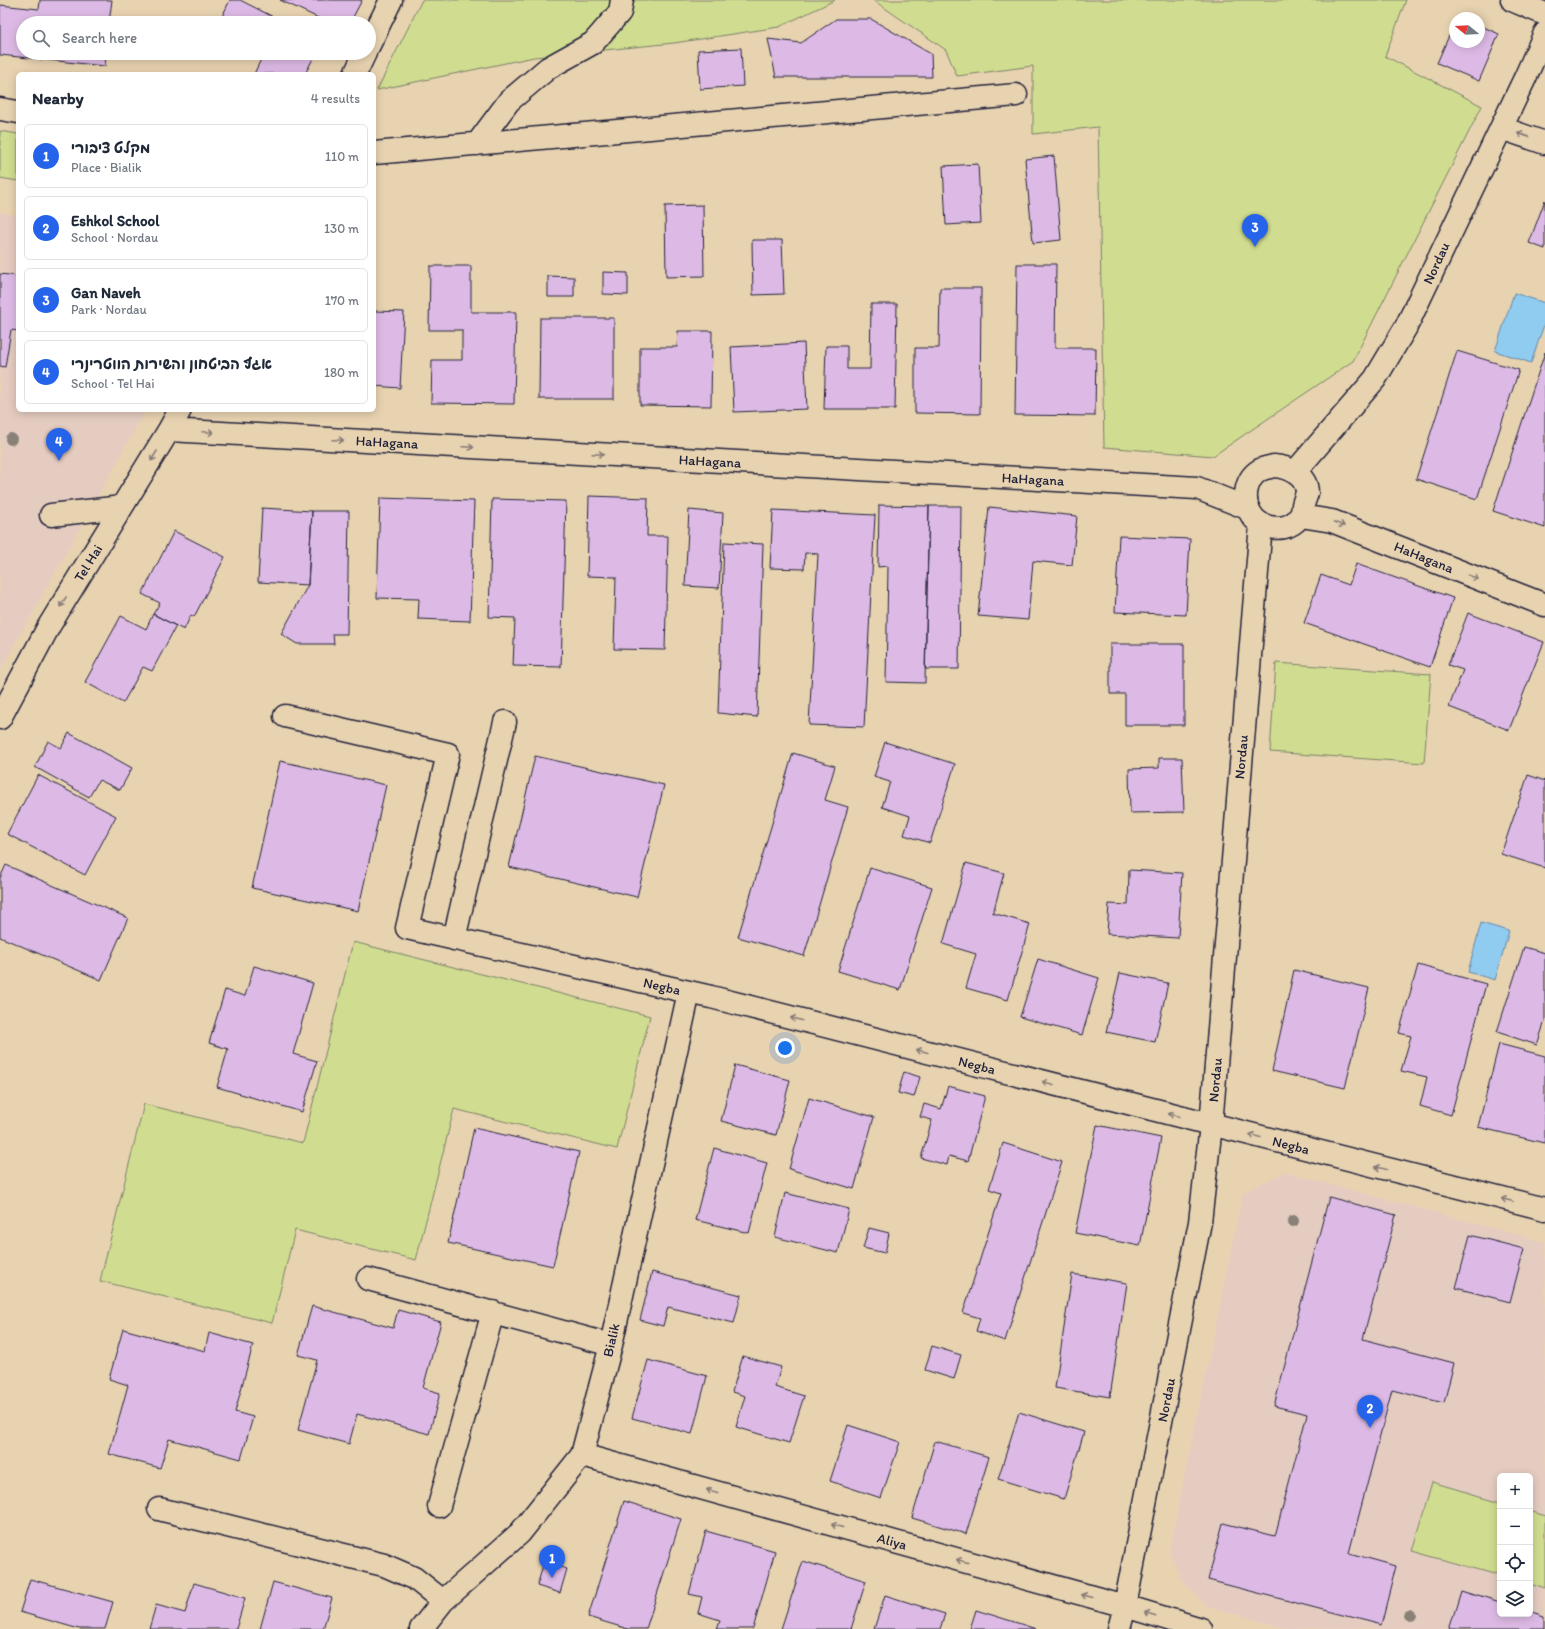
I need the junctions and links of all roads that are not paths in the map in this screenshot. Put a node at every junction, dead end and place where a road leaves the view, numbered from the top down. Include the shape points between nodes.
1 (391, 0) edge
2 (622, 0) edge
3 (1512, 0) edge
4 (1545, 14) edge
5 (376, 31) edge
6 (1545, 33) edge
7 (362, 60) edge
8 (356, 72) edge
9 (1016, 95) dead end
10 (0, 109) edge
11 (16, 112) edge
12 (1501, 128) junction
13 (1545, 143) edge
14 (477, 144) junction
15 (376, 153) edge
16 (179, 412) edge
17 (170, 430) junction
18 (1295, 472) junction
19 (122, 507) junction
20 (1247, 508) junction
21 (52, 515) dead end
22 (1301, 516) junction
23 (1261, 524) junction
24 (1545, 605) edge
25 (285, 716) dead end
26 (0, 718) edge
27 (505, 722) dead end
28 (454, 939) junction
29 (689, 992) junction
30 (1211, 1125) junction
31 (1545, 1209) edge
32 (368, 1279) dead end
33 (493, 1312) junction
34 (611, 1345) junction
35 (582, 1455) junction
36 (439, 1506) dead end
37 (160, 1509) dead end
38 (443, 1601) junction
39 (1125, 1606) junction
40 (421, 1629) edge
41 (1119, 1629) edge
42 (1201, 1629) edge

1 - 5 street
2 - 14 street via 620,12 593,43 548,68 509,101
3 - 4 street
6 - 12 street, Nordau
7 - 8 street
9 - 14 street
10 - 11 street
13 -> 12 street
12 - 18 street, Nordau via 1406,327 1375,379
14 - 15 street
16 - 17 street, Tel Hai
17 -> 19 street, Tel Hai
17 -> 20 street, HaHagana via 1197,488
18 - 20 street via 1285,467 1274,466 1259,471 1247,488
18 - 22 street via 1307,492
19 - 21 street
19 -> 26 street, Tel Hai via 49,626
20 - 23 street
22 - 23 street via 1282,528 1271,528
22 -> 24 street, HaHagana via 1332,521
23 - 30 street, Nordau
25 - 28 street, Negba via 448,754 407,928
27 - 28 street
28 - 29 street, Negba
30 -> 29 street, Negba
29 - 34 street, Bialik
31 -> 30 street, Negba
30 - 39 street, Nordau via 1198,1238
32 - 33 street
33 - 34 street
33 - 36 street
34 - 35 street, Bialik
35 - 38 street, Bialik via 520,1533
39 -> 35 street, Aliya
37 - 38 street via 384,1565 414,1578
38 - 40 street, Bialik
39 - 41 street, Nordau
42 -> 39 street, Aliya

